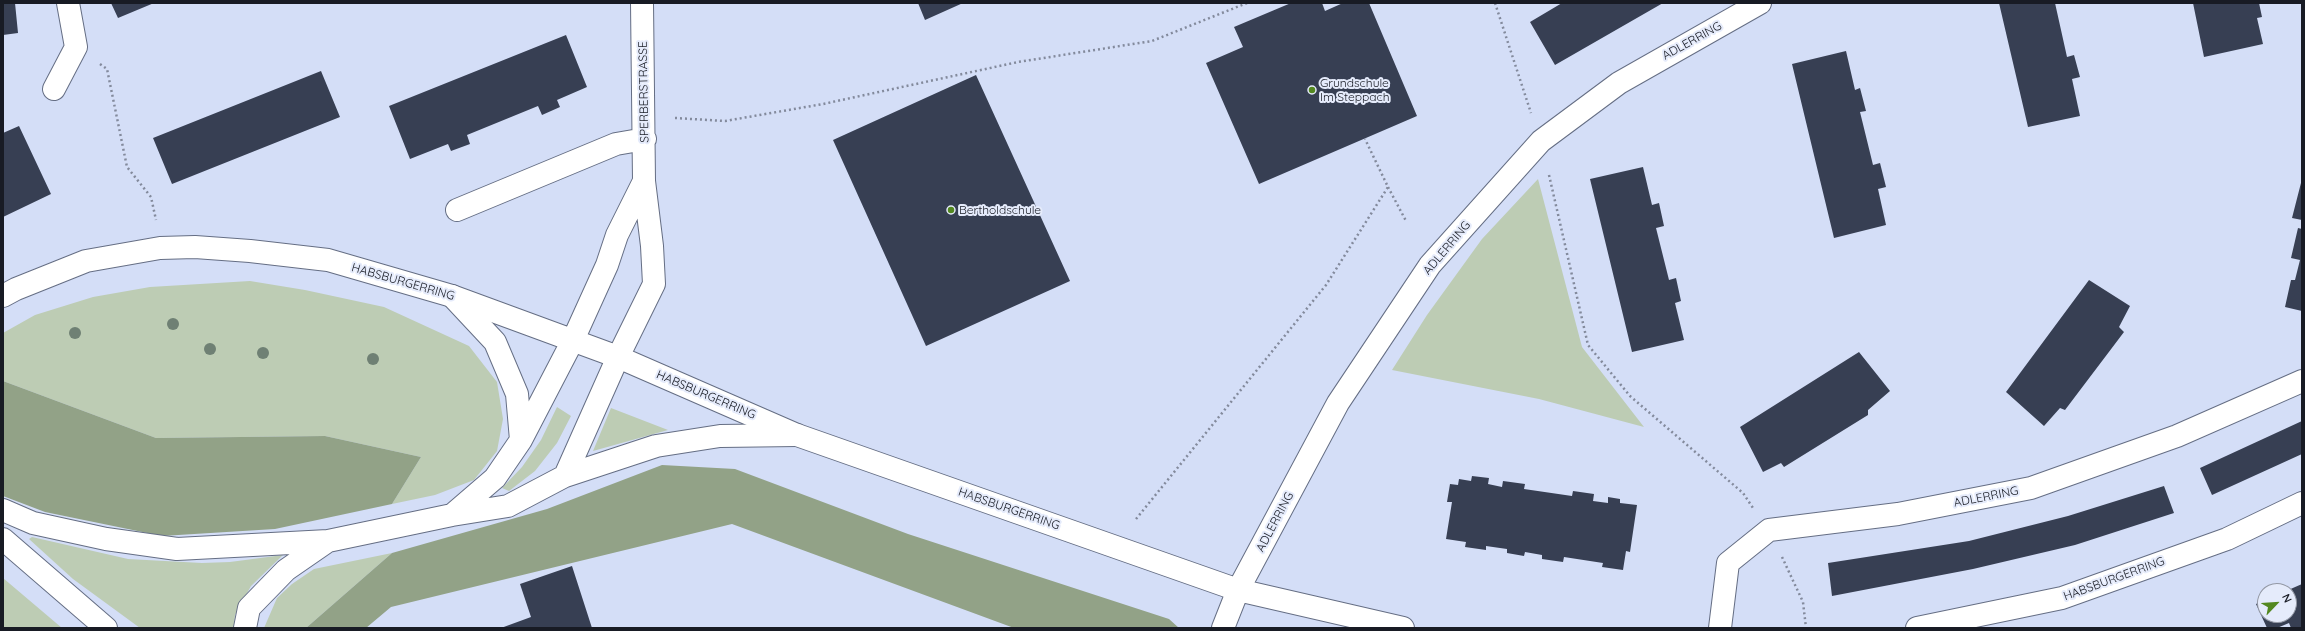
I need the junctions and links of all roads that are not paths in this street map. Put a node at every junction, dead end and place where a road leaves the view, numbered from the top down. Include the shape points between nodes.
1 (68, 3) edge
2 (642, 3) edge
3 (1760, 3) edge
4 (54, 89) dead end
5 (645, 139) junction
6 (644, 181) junction
7 (457, 210) dead end
8 (3, 296) edge
9 (452, 296) junction
10 (573, 340) junction
11 (618, 357) junction
12 (2302, 381) edge
13 (797, 435) junction
14 (521, 440) junction
15 (565, 476) junction
16 (2302, 503) edge
17 (3, 510) edge
18 (452, 515) junction
19 (3, 539) edge
20 (328, 541) junction
21 (1238, 590) junction
22 (106, 628) edge
23 (245, 628) edge
24 (1223, 628) edge
25 (1403, 628) edge
26 (1720, 628) edge
27 (1917, 628) edge

1 - 4 street via 76,47
2 - 5 street, SPERBERSTRASSE
3 - 21 street, ADLERRING via 1619,83 1541,142 1426,272 1338,403
5 - 6 street, SPERBERSTRASSE
5 - 7 street via 616,144
6 - 10 street, SPERBERSTRASSE via 617,235 607,265
6 - 11 street, SPERBERSTRASSE via 654,284
8 - 9 street, HABSBURGERRING via 86,261 160,248 195,247 328,260
9 - 10 street, HABSBURGERRING
9 - 14 street via 495,342 517,394
10 - 11 street, HABSBURGERRING
10 - 14 street, SPERBERSTRASSE
11 - 13 street, HABSBURGERRING
11 - 15 street, SPERBERSTRASSE
12 - 26 street, ADLERRING via 2177,436 2032,488 1898,514 1769,530 1728,563
13 - 15 street via 720,436 656,446
13 - 21 street, HABSBURGERRING
14 - 18 street, SPERBERSTRASSE via 495,478
15 - 18 street via 508,506
16 - 27 street, HABSBURGERRING via 2227,539 2062,598
17 - 20 street via 33,523 106,539 177,549
18 - 20 street
19 - 22 street
20 - 23 street via 286,570 249,608
21 - 24 street, ADLERRING
21 - 25 street, HABSBURGERRING

